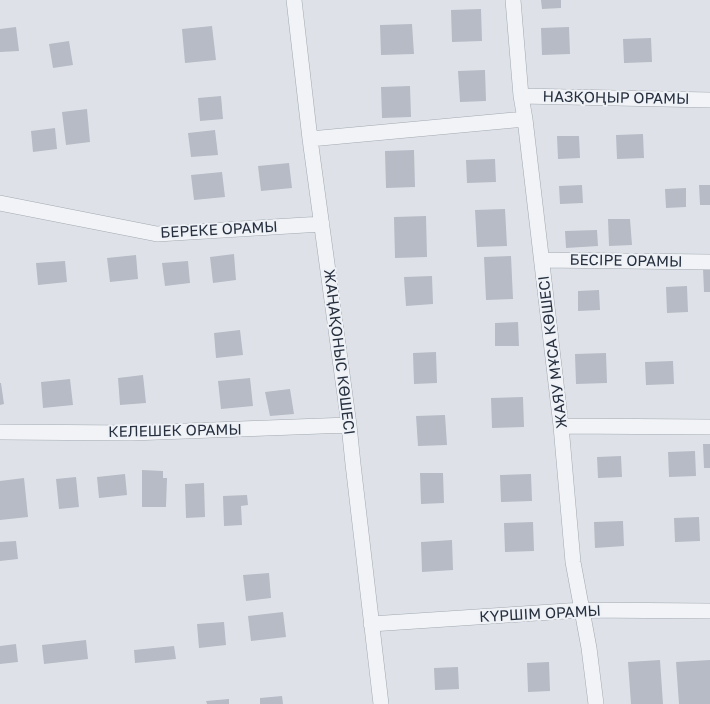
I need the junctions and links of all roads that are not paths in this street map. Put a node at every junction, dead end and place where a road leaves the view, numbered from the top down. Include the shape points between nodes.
1 (294, 0) edge
2 (513, 0) edge
3 (521, 96) junction
4 (710, 100) edge
5 (525, 119) junction
6 (310, 139) junction
7 (0, 203) edge
8 (322, 224) junction
9 (542, 260) junction
10 (710, 262) edge
11 (349, 425) junction
12 (561, 426) junction
13 (710, 427) edge
14 (0, 432) edge
15 (582, 610) junction
16 (710, 611) edge
17 (371, 624) junction
18 (381, 704) edge
19 (596, 704) edge

1 - 6 street, ЖАҢАҚОНЫС КӨШЕСІ
2 - 3 street, ЖАЯУ МҰСА КӨШЕСІ
3 - 4 street, НАЗҚОҢЫР ОРАМЫ
3 - 5 street, ЖАЯУ МҰСА КӨШЕСІ
5 - 6 street
5 - 9 street, ЖАЯУ МҰСА КӨШЕСІ
6 - 8 street, ЖАҢАҚОНЫС КӨШЕСІ
7 - 8 street, БЕРЕКЕ ОРАМЫ via 158,234
8 - 11 street, ЖАҢАҚОНЫС КӨШЕСІ
9 - 10 street, БЕСІРЕ ОРАМЫ
9 - 12 street, ЖАЯУ МҰСА КӨШЕСІ
11 - 14 street, КЕЛЕШЕК ОРАМЫ via 130,433
11 - 17 street, ЖАҢАҚОНЫС КӨШЕСІ
12 - 13 street
12 - 15 street, ЖАЯУ МҰСА КӨШЕСІ via 573,562
15 - 16 street, КҮРШІМ ОРАМЫ
15 - 17 street, КҮРШІМ ОРАМЫ
15 - 19 street, ЖАЯУ МҰСА КӨШЕСІ
17 - 18 street, ЖАҢАҚОНЫС КӨШЕСІ

